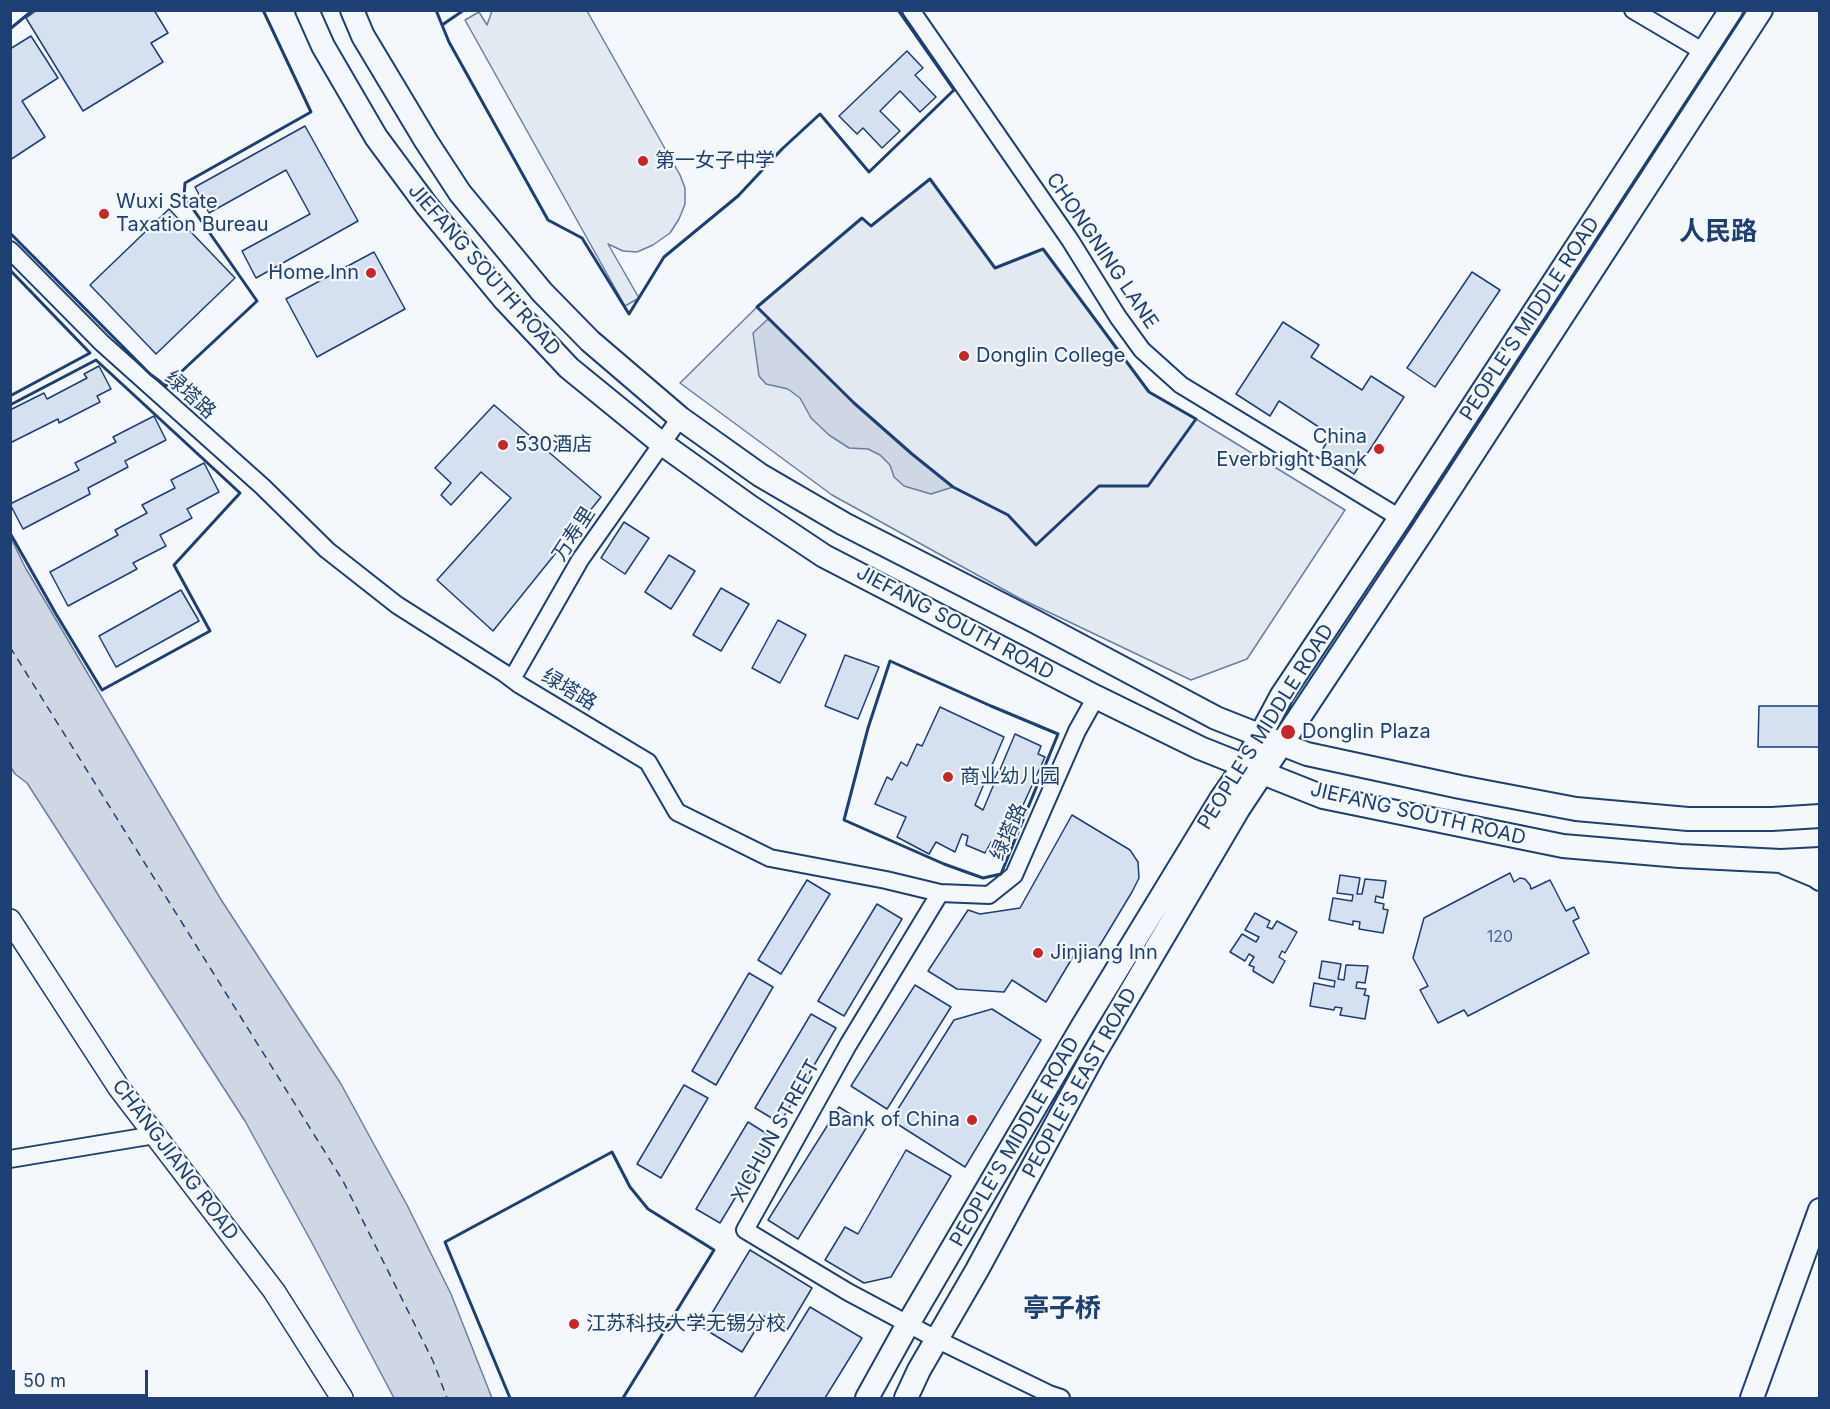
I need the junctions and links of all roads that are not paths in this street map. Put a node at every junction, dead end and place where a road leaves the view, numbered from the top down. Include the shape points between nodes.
1 (307, 10) edge
2 (352, 10) edge
3 (911, 10) edge
4 (1633, 10) edge
5 (1731, 10) edge
6 (1761, 10) edge
7 (1704, 52) junction
8 (10, 250) edge
9 (680, 418) junction
10 (661, 443) junction
11 (1400, 518) junction
12 (512, 679) junction
13 (1096, 697) junction
14 (1272, 739) junction
15 (1254, 769) junction
16 (1820, 816) edge
17 (1820, 859) edge
18 (1781, 861) junction
19 (1820, 879) edge
20 (940, 893) junction
21 (10, 920) edge
22 (155, 1135) junction
23 (10, 1159) edge
24 (1820, 1210) edge
25 (908, 1324) junction
26 (938, 1340) junction
27 (342, 1398) edge
28 (867, 1398) edge
29 (906, 1398) edge
30 (1061, 1398) edge
31 (1752, 1398) edge

1 - 10 main road, JIEFANG SOUTH ROAD via 323,46 376,137 427,206 504,299 569,368
2 - 9 main road, JIEFANG SOUTH ROAD via 363,36 460,193 542,292 590,341
3 - 11 street, CHONGNING LANE via 1142,350 1180,385
4 - 7 street
5 - 7 main road, PEOPLE'S MIDDLE ROAD
6 - 14 main road, PEOPLE'S MIDDLE ROAD
7 - 11 main road, PEOPLE'S MIDDLE ROAD
8 - 12 street, 绿塔路 via 102,343 263,487 327,550 397,606
9 - 10 street, 万寿里
9 - 14 main road, JIEFANG SOUTH ROAD via 760,475 844,524 1216,718
10 - 12 street, 万寿里 via 580,560
10 - 13 main road, JIEFANG SOUTH ROAD via 824,556
11 - 14 main road, PEOPLE'S MIDDLE ROAD via 1282,696
12 - 20 street, 绿塔路 via 648,762 677,812 770,858
13 - 15 main road, JIEFANG SOUTH ROAD via 1200,748
13 - 20 street, 绿塔路 via 1077,731 1014,875 989,895
14 - 15 main road, PEOPLE'S MIDDLE ROAD
14 - 16 main road, JIEFANG SOUTH ROAD via 1307,754 1576,809 1688,819
15 - 18 main road, JIEFANG SOUTH ROAD via 1323,797 1563,846
15 - 25 main road, PEOPLE'S MIDDLE ROAD via 1221,799
15 - 26 main road, PEOPLE'S EAST ROAD via 1239,808 1094,1056
17 - 18 main road, JIEFANG SOUTH ROAD
18 - 19 main road
20 - 25 street, XICHUN STREET via 848,1046 745,1230
21 - 22 street, CHANGJIANG ROAD via 119,1088
22 - 23 street
22 - 27 street, CHANGJIANG ROAD via 274,1291
24 - 31 main road
25 - 26 street, XICHUN STREET
25 - 28 main road, PEOPLE'S MIDDLE ROAD
26 - 29 main road, PEOPLE'S EAST ROAD
26 - 30 street, XICHUN STREET

